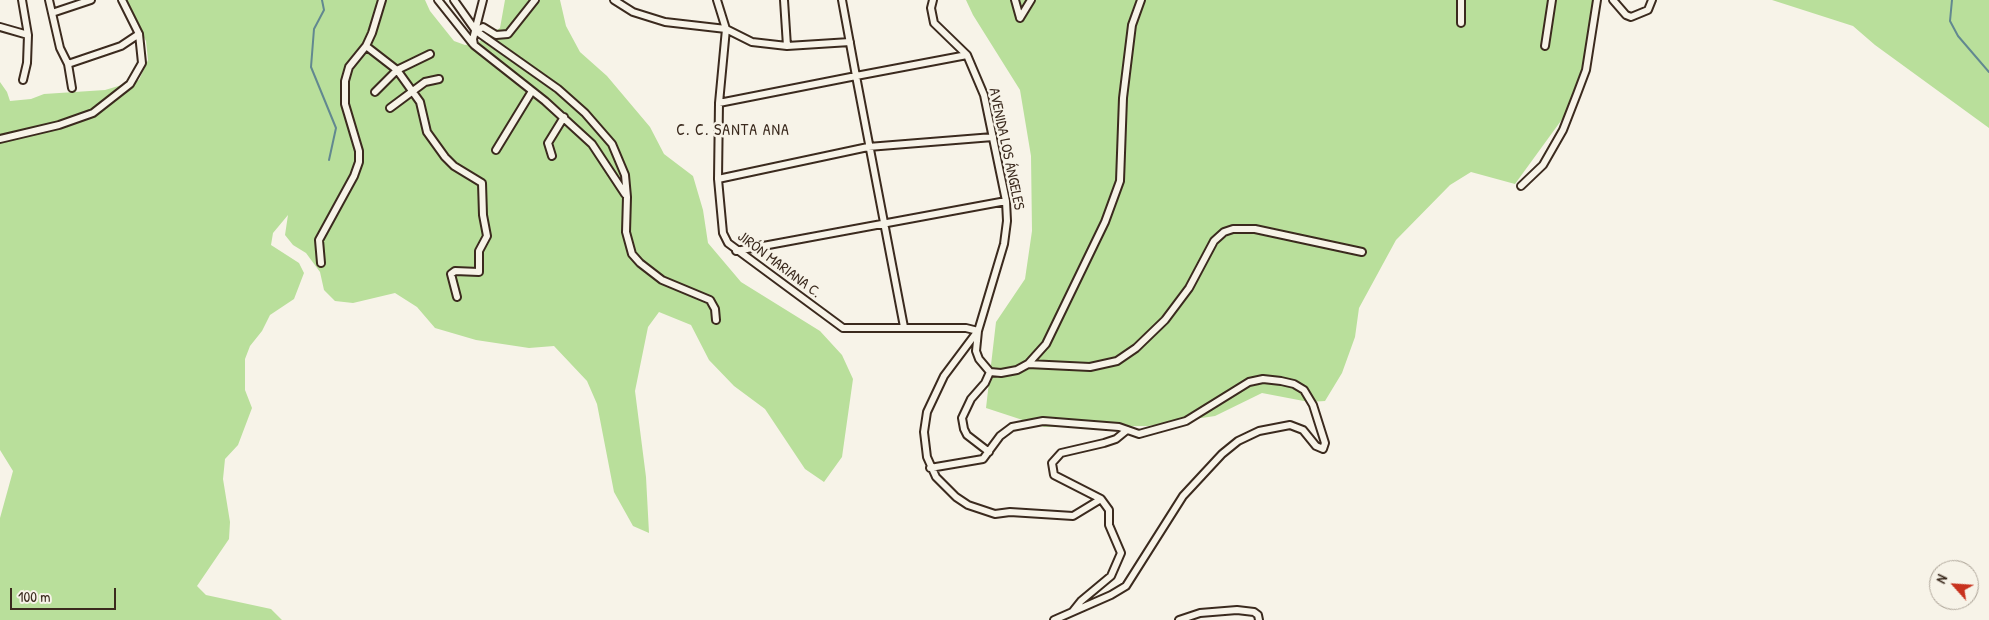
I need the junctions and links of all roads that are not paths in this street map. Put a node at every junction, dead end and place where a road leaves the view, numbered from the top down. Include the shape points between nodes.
1 (22, 0) edge
2 (49, 0) edge
3 (91, 0) edge
4 (122, 0) edge
5 (382, 0) edge
6 (438, 0) edge
7 (454, 0) edge
8 (482, 0) edge
9 (535, 0) edge
10 (614, 0) edge
11 (717, 0) edge
12 (784, 0) edge
13 (842, 0) edge
14 (933, 0) edge
15 (1015, 0) edge
16 (1031, 0) edge
17 (1142, 0) edge
18 (1461, 0) edge
19 (1552, 0) edge
20 (1597, 0) edge
21 (1613, 0) edge
22 (1652, 0) edge
23 (52, 13) junction
24 (1461, 23) dead end
25 (0, 27) edge
26 (726, 29) junction
27 (476, 31) junction
28 (139, 34) junction
29 (28, 35) junction
30 (850, 42) junction
31 (366, 46) junction
32 (474, 46) junction
33 (787, 46) junction
34 (1545, 46) dead end
35 (430, 54) dead end
36 (967, 55) junction
37 (68, 64) junction
38 (397, 70) junction
39 (856, 76) junction
40 (439, 78) dead end
41 (23, 80) dead end
42 (72, 88) dead end
43 (411, 91) junction
44 (532, 91) junction
45 (375, 92) dead end
46 (719, 104) junction
47 (390, 108) dead end
48 (564, 118) junction
49 (993, 137) junction
50 (0, 139) edge
51 (868, 147) junction
52 (496, 150) dead end
53 (552, 156) dead end
54 (718, 180) junction
55 (1520, 186) dead end
56 (627, 197) junction
57 (1006, 201) junction
58 (885, 223) junction
59 (736, 251) junction
60 (1362, 252) dead end
61 (321, 263) dead end
62 (458, 297) dead end
63 (716, 320) dead end
64 (904, 328) junction
65 (978, 331) junction
66 (1028, 364) junction
67 (990, 372) junction
68 (1127, 430) junction
69 (989, 452) junction
70 (930, 468) junction
71 (1101, 498) junction
72 (1073, 612) junction
73 (1054, 620) edge
74 (1179, 620) edge
75 (1259, 620) edge

1 - 29 street
2 - 23 street
3 - 23 street
4 - 28 street
5 - 31 street
6 - 32 street
7 - 27 street
8 - 27 street
9 - 27 street via 508,34 496,35 483,27
10 - 26 street via 633,12 664,22
11 - 26 street, JIRÓN MARIANA C.
12 - 33 street
13 - 30 street
14 - 36 street, AVENIDA LOS ÁNGELES via 934,23
15 - 16 street via 1020,18
17 - 66 street via 1132,26 1123,98 1120,181 1046,344
18 - 24 street
19 - 34 street
20 - 55 street via 1586,70 1563,130 1543,165
21 - 22 street via 1626,15 1631,16 1648,10
23 - 37 street via 60,48
25 - 29 street
26 - 33 street via 752,42
26 - 46 street, JIRÓN MARIANA C.
27 - 32 street via 472,39
27 - 56 street via 558,88 585,113 612,144 625,175
28 - 37 street via 121,46
28 - 50 street via 142,63 138,74 93,113
29 - 41 street
30 - 33 street
30 - 39 street
31 - 38 street
31 - 61 street via 349,68 343,94 359,150 359,162 319,240
32 - 44 street
35 - 38 street
36 - 39 street
36 - 49 street, AVENIDA LOS ÁNGELES via 984,95
37 - 42 street
38 - 43 street
38 - 45 street
39 - 46 street
39 - 51 street
40 - 43 street
43 - 47 street
43 - 62 street via 420,102 427,132 445,157 482,183 487,236 479,251 479,272 455,271 451,274
44 - 48 street
44 - 52 street
46 - 54 street, JIRÓN MARIANA C.
48 - 53 street via 548,143
48 - 56 street via 602,158
49 - 51 street
49 - 57 street, AVENIDA LOS ÁNGELES
51 - 54 street
51 - 58 street
54 - 59 street, JIRÓN MARIANA C. via 723,232
56 - 63 street via 626,232 632,254 662,280 710,300
57 - 58 street
57 - 65 street, AVENIDA LOS ÁNGELES via 1004,244
58 - 59 street
58 - 64 street
59 - 64 street, JIRÓN MARIANA C. via 843,328
60 - 66 street via 1255,229 1224,232 1214,241 1180,302 1166,320 1117,361 1090,366
64 - 65 street via 966,328
65 - 67 street via 976,351
65 - 70 street via 944,376 927,412 924,432
66 - 67 street via 1016,370
67 - 69 street via 962,418 967,435
68 - 69 street via 1043,421 1004,431
68 - 71 street via 1116,439 1061,454 1052,463 1054,475
68 - 72 street via 1139,434 1186,421 1231,392 1263,379 1294,384 1304,390 1313,405 1326,443 1323,449 1319,449 1303,430 1290,425 1259,431 1238,441 1183,496 1126,586
69 - 70 street via 976,462
70 - 71 street via 956,497 995,514 1073,516
71 - 72 street via 1109,510 1109,525 1121,553 1111,576
72 - 73 street
74 - 75 street via 1200,613 1237,610 1254,612

